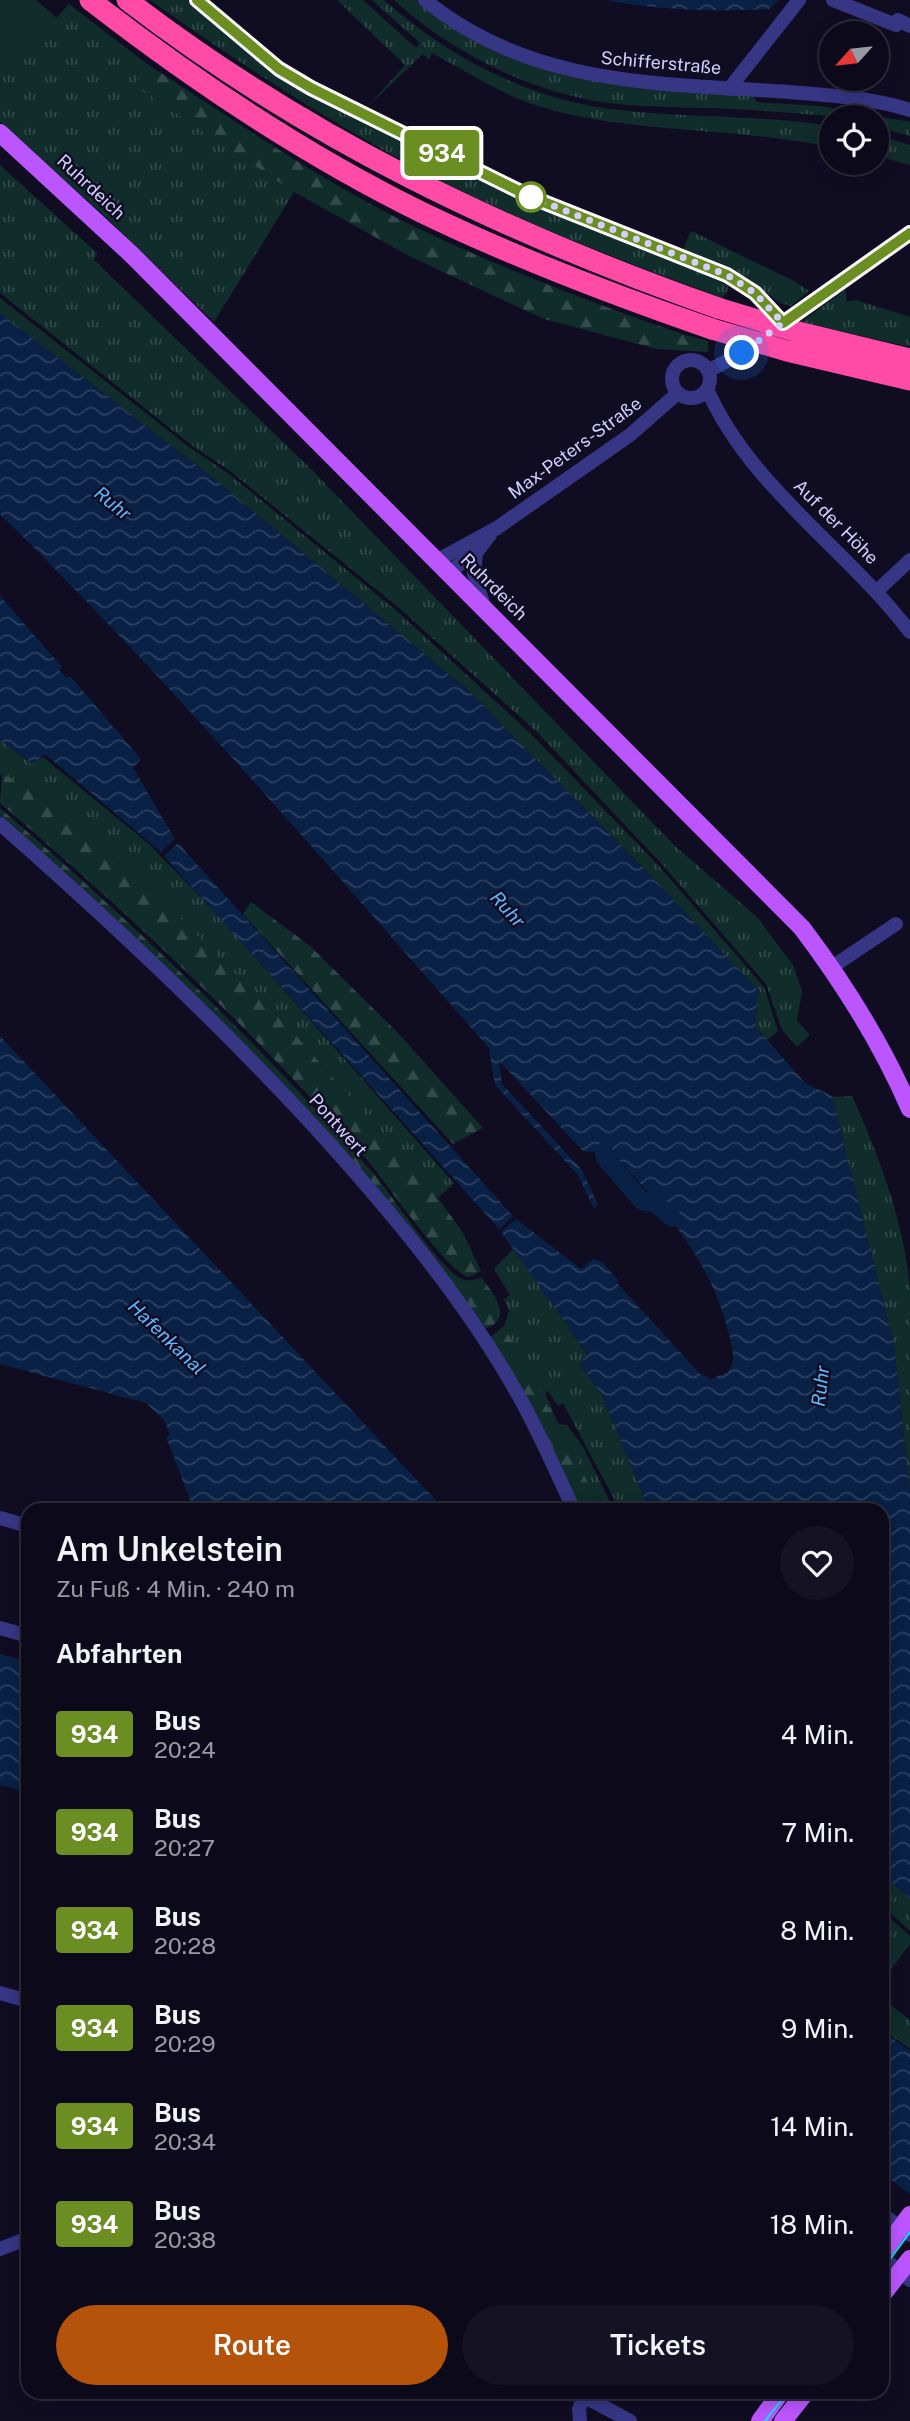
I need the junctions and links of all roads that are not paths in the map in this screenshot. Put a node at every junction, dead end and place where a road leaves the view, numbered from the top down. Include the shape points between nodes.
1 (90, 0) edge
2 (127, 0) edge
3 (197, 0) edge
4 (425, 0) edge
5 (799, 0) edge
6 (833, 0) edge
7 (910, 26) edge
8 (731, 86) junction
9 (910, 110) edge
10 (0, 133) edge
11 (910, 233) edge
12 (715, 319) junction
13 (783, 323) junction
14 (910, 359) edge
15 (708, 371) junction
16 (910, 380) edge
17 (678, 393) junction
18 (701, 393) junction
19 (493, 531) junction
20 (476, 553) junction
21 (910, 560) edge
22 (444, 566) junction
23 (878, 590) junction
24 (484, 606) junction
25 (910, 632) edge
26 (0, 824) edge
27 (896, 924) dead end
28 (832, 967) junction
29 (910, 1109) edge
30 (571, 1503) edge
31 (0, 1518) edge
32 (21, 1524) edge
33 (0, 1628) edge
34 (21, 1634) edge
35 (0, 1993) edge
36 (21, 1999) edge
37 (910, 2215) edge
38 (889, 2219) edge
39 (910, 2235) edge
40 (21, 2241) edge
41 (889, 2244) edge
42 (0, 2249) edge
43 (889, 2254) edge
44 (907, 2271) edge
45 (889, 2288) edge
46 (580, 2399) edge
47 (589, 2399) edge
48 (776, 2399) edge
49 (800, 2399) edge
50 (580, 2421) edge
51 (630, 2421) edge
52 (760, 2421) edge
53 (783, 2421) edge

1 - 12 highway via 216,92 304,148 419,211 611,295
2 - 12 highway via 219,67 316,128 523,234
3 - 13 street via 279,69 311,88 531,197 727,275 755,293
4 - 8 street, Schifferstraße via 472,32 549,65 616,80
5 - 8 street, Schifferstraße
6 - 7 street via 896,25 898,20
8 - 9 street, Schifferstraße via 848,98
10 - 22 main road, Ruhrdeich via 130,253
11 - 13 street
12 - 14 highway, bridge via 794,331
12 - 16 highway, bridge via 787,351
13 - 15 street
15 - 17 street via 694,360 681,362 671,378
15 - 18 street
17 - 18 street
17 - 19 street, Max-Peters-Straße via 629,435
18 - 23 street, Auf der Höhe via 768,481
19 - 20 street, Max-Peters-Straße
19 - 22 street, Max-Peters-Straße
20 - 22 street, Max-Peters-Straße
20 - 24 street via 474,574
21 - 23 street
22 - 24 main road, Ruhrdeich
23 - 25 street, Auf der Höhe
24 - 28 main road, Ruhrdeich via 802,928
26 - 30 street, Pontwert via 228,1034 413,1241 521,1400
27 - 28 street
28 - 29 main road, Ruhrdeich
31 - 32 street
33 - 34 street
35 - 36 street
37 - 41 main road, bridge
38 - 39 street
40 - 42 street
43 - 44 street
44 - 45 main road
46 - 50 street
47 - 51 street
48 - 52 main road
49 - 53 main road

